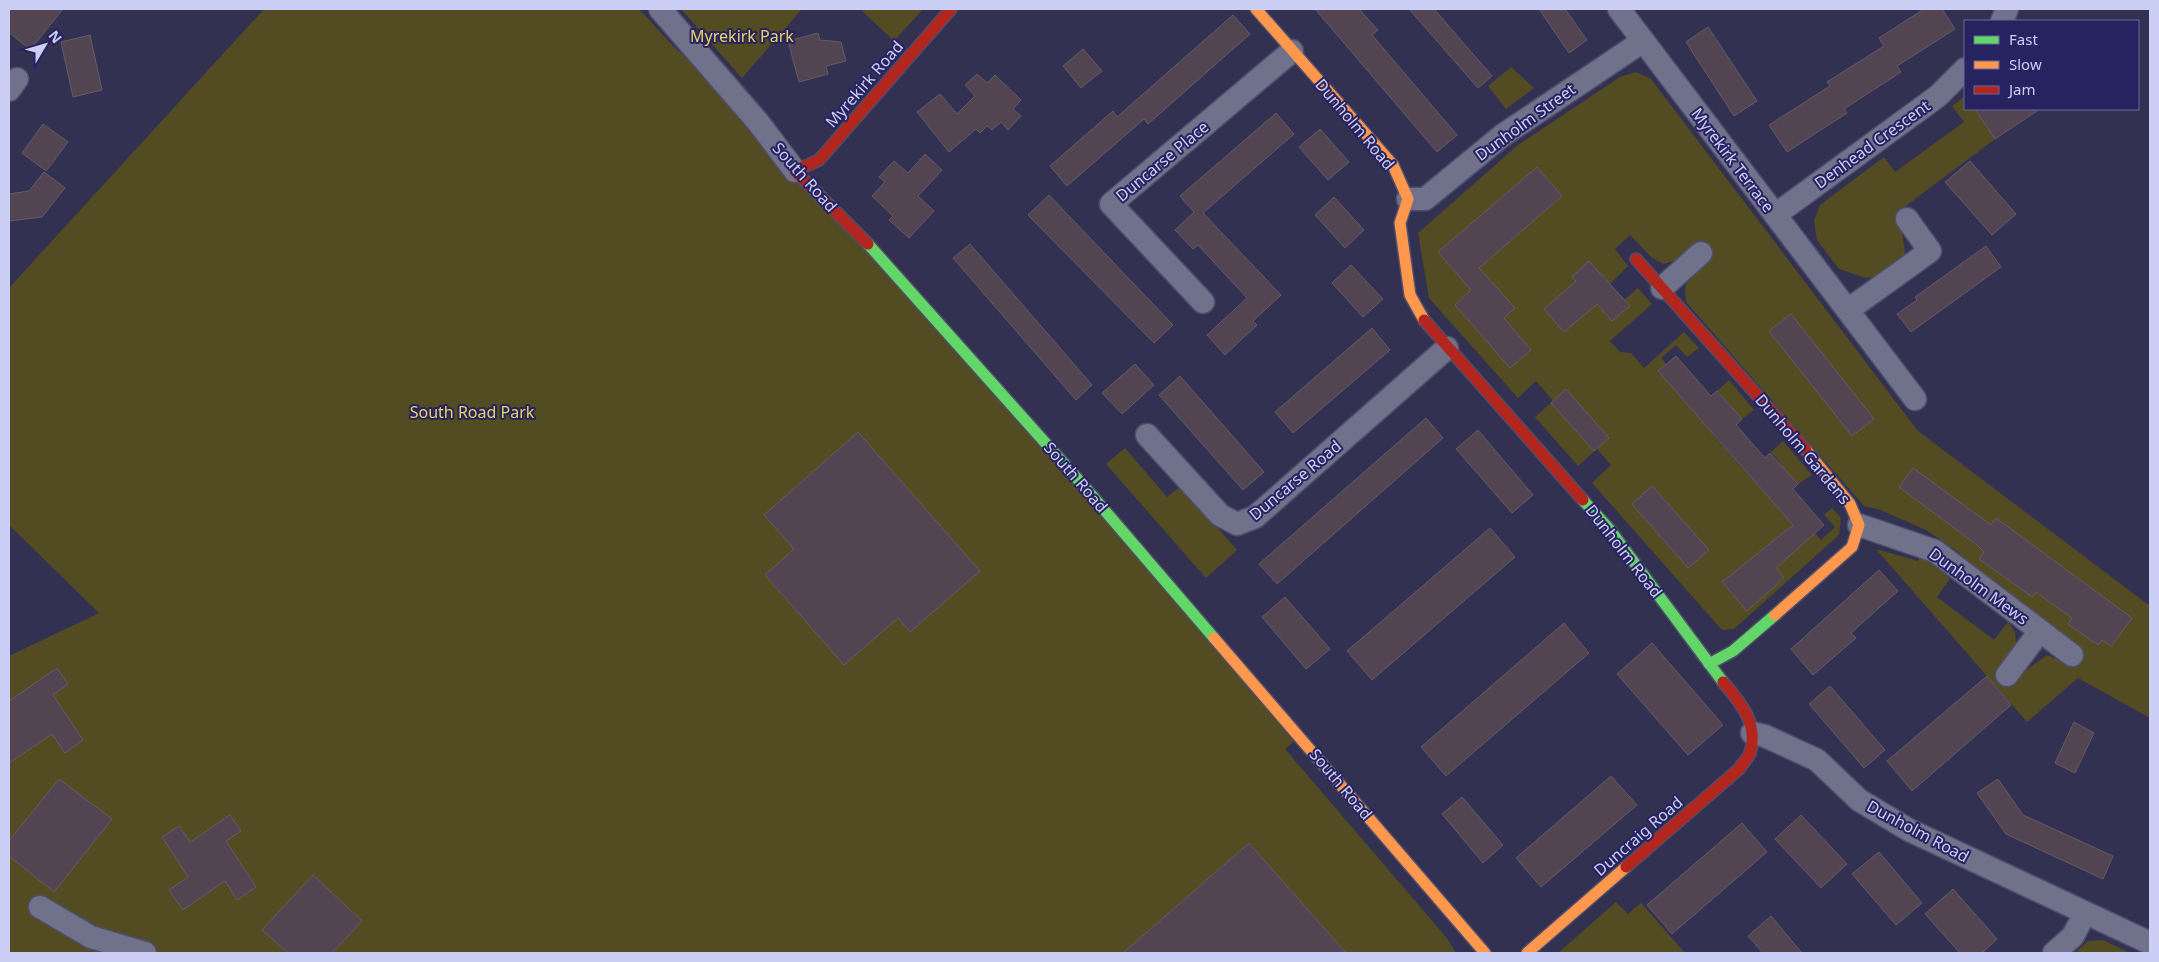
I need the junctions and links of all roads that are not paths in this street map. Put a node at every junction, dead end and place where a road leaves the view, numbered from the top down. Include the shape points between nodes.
1 (660, 9) edge
2 (951, 9) edge
3 (1256, 9) edge
4 (1619, 9) edge
5 (1643, 41) junction
6 (1292, 51) junction
7 (1964, 70) edge
8 (795, 171) junction
9 (1408, 199) junction
10 (1775, 214) junction
11 (1907, 219) dead end
12 (1701, 253) dead end
13 (1636, 259) dead end
14 (1662, 288) junction
15 (1203, 302) dead end
16 (1848, 310) junction
17 (1447, 348) junction
18 (1915, 399) dead end
19 (1147, 435) dead end
20 (1860, 525) junction
21 (2040, 630) junction
22 (2072, 655) dead end
23 (1708, 664) junction
24 (2007, 675) dead end
25 (1752, 733) junction
26 (40, 907) dead end
27 (2085, 913) junction
28 (2150, 943) edge
29 (86, 945) edge
30 (145, 953) edge
31 (1485, 953) edge
32 (1527, 953) edge
33 (2054, 953) edge

1 - 8 street, South Road via 758,122
2 - 8 street, Myrekirk Road via 819,160
3 - 6 street, Dunholm Road
4 - 5 street, Myrekirk Terrace
5 - 9 street, Dunholm Street via 1503,135 1425,199
5 - 10 street, Myrekirk Terrace
6 - 9 street, Dunholm Road via 1393,165
6 - 15 street, Duncarse Place via 1111,204
7 - 10 street, Denhead Crescent via 1938,96
8 - 31 street, South Road via 886,262 1171,584
9 - 17 street, Dunholm Road via 1400,223 1410,295 1421,317
10 - 16 street, Myrekirk Terrace
11 - 16 street via 1930,251
12 - 14 street
13 - 14 street, Dunholm Gardens
14 - 20 street, Dunholm Gardens via 1831,478 1850,504
16 - 18 street, Myrekirk Terrace
17 - 19 street, Duncarse Road via 1256,517 1237,524 1220,516
17 - 23 street, Dunholm Road via 1610,530
20 - 21 street, Dunholm Mews via 1935,551
20 - 23 street via 1852,546 1733,650
21 - 22 street, Dunholm Mews
21 - 24 street, Dunholm Mews
23 - 25 street, Dunholm Road via 1746,710
25 - 27 street, Dunholm Road via 1817,760 1859,800 1908,830
25 - 32 street, Duncraig Road via 1750,753 1739,769
26 - 29 street
27 - 28 street, Dunholm Road
27 - 33 street via 2073,936
29 - 30 street

